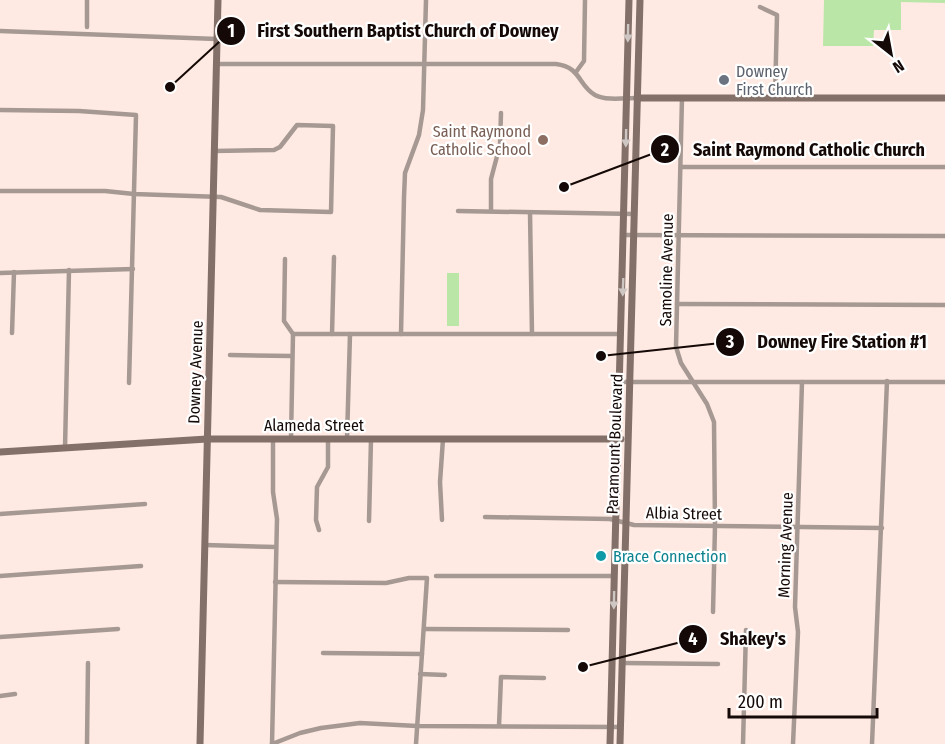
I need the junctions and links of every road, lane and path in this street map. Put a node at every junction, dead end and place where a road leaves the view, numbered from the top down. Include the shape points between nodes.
1 (87, 0) edge
2 (218, 0) edge
3 (426, 0) edge
4 (585, 0) edge
5 (629, 0) edge
6 (640, 0) edge
7 (760, 7) dead end
8 (87, 27) dead end
9 (0, 30) edge
10 (217, 39) junction
11 (217, 64) junction
12 (424, 64) junction
13 (576, 72) junction
14 (627, 98) junction
15 (637, 98) junction
16 (682, 98) junction
17 (776, 98) junction
18 (945, 99) edge
19 (0, 110) edge
20 (501, 113) dead end
21 (214, 151) junction
22 (681, 167) junction
23 (945, 167) edge
24 (0, 191) edge
25 (134, 194) junction
26 (213, 196) junction
27 (458, 211) dead end
28 (491, 211) junction
29 (530, 213) junction
30 (625, 214) junction
31 (635, 214) junction
32 (624, 235) junction
33 (634, 236) junction
34 (678, 236) junction
35 (945, 236) edge
36 (334, 257) dead end
37 (285, 259) dead end
38 (133, 269) junction
39 (69, 270) junction
40 (14, 272) junction
41 (0, 273) edge
42 (677, 304) junction
43 (945, 305) edge
44 (12, 333) dead end
45 (293, 334) junction
46 (332, 334) junction
47 (350, 334) junction
48 (401, 334) junction
49 (532, 334) junction
50 (621, 334) junction
51 (631, 349) junction
52 (230, 355) dead end
53 (292, 356) junction
54 (629, 381) junction
55 (693, 381) junction
56 (887, 381) junction
57 (620, 382) junction
58 (802, 382) junction
59 (945, 382) edge
60 (129, 383) dead end
61 (207, 439) junction
62 (273, 439) junction
63 (291, 439) junction
64 (328, 439) junction
65 (347, 439) junction
66 (371, 439) junction
67 (443, 439) junction
68 (618, 440) junction
69 (628, 440) junction
70 (65, 448) junction
71 (0, 452) edge
72 (145, 504) dead end
73 (0, 514) edge
74 (486, 517) dead end
75 (442, 520) dead end
76 (369, 521) dead end
77 (616, 521) junction
78 (626, 523) junction
79 (715, 526) junction
80 (798, 528) junction
81 (882, 528) junction
82 (319, 530) dead end
83 (205, 545) junction
84 (276, 546) junction
85 (141, 566) dead end
86 (0, 576) edge
87 (436, 576) dead end
88 (614, 576) junction
89 (275, 582) junction
90 (713, 612) dead end
91 (118, 629) dead end
92 (423, 629) junction
93 (568, 630) dead end
94 (746, 630) dead end
95 (0, 637) edge
96 (323, 653) dead end
97 (422, 654) junction
98 (88, 663) dead end
99 (622, 663) junction
100 (718, 664) dead end
101 (420, 674) junction
102 (446, 675) dead end
103 (544, 678) dead end
104 (15, 694) dead end
105 (0, 696) edge
106 (417, 726) junction
107 (499, 726) junction
108 (611, 727) junction
109 (620, 727) junction
110 (87, 744) edge
111 (200, 744) edge
112 (272, 744) edge
113 (416, 744) edge
114 (610, 744) edge
115 (620, 744) edge
116 (743, 744) edge
117 (792, 744) edge
118 (872, 744) edge

1 - 8 street
2 - 10 main road, Downey Avenue
3 - 12 street
4 - 13 street via 584,61
5 -> 14 main road, Paramount Boulevard
6 - 15 main road, Paramount Boulevard
7 - 17 street via 777,16
9 - 10 street
10 - 11 main road, Downey Avenue
11 - 12 street
11 - 21 main road, Downey Avenue
12 - 13 street via 556,64
12 - 48 street via 422,119 405,174
13 - 14 street via 596,96
14 - 15 street
14 -> 30 main road, Paramount Boulevard
15 - 16 main road
15 - 31 main road, Paramount Boulevard
16 - 17 main road
16 - 22 street, Samoline Avenue
17 - 18 main road
19 - 25 street via 136,115
20 - 28 street via 500,146 491,179
21 - 26 main road, Downey Avenue
21 - 26 street via 270,151 279,147 297,126 333,126 331,212 266,211
22 - 23 street
22 - 34 street, Samoline Avenue
24 - 25 street
25 - 26 street
25 - 38 street
26 - 61 main road, Downey Avenue
27 - 28 street
28 - 29 street
29 - 30 street
29 - 49 street
30 - 31 street
30 - 32 main road, Paramount Boulevard
31 - 33 main road, Paramount Boulevard
32 - 33 street
32 -> 50 main road, Paramount Boulevard
33 - 34 street
33 - 51 main road, Paramount Boulevard
34 - 35 street
34 - 42 street, Samoline Avenue
36 - 46 street
37 - 45 street via 284,321
38 - 39 street
38 - 60 street
39 - 40 street
39 - 70 street
40 - 41 street
40 - 44 street
42 - 43 street
42 - 55 street, Samoline Avenue via 677,352
45 - 46 street
45 - 53 street
46 - 47 street
47 - 48 street
47 - 65 street
48 - 49 street
49 - 50 street
50 - 51 main road
50 - 57 main road, Paramount Boulevard
51 - 54 main road, Paramount Boulevard
52 - 53 street
53 - 63 street
54 - 55 street
54 - 57 street
54 - 69 main road, Paramount Boulevard
55 - 58 street
55 - 79 street, Samoline Avenue via 714,422
56 - 58 street
56 - 59 street
56 - 81 street
57 - 68 main road, Paramount Boulevard
58 - 80 street, Morning Avenue
61 - 62 main road, Alameda Street
61 - 70 main road, Alameda Street
61 - 83 main road, Downey Avenue
62 - 63 main road, Alameda Street
62 - 84 street
63 - 64 main road, Alameda Street
64 - 65 main road, Alameda Street
64 - 82 street via 328,467 317,487
65 - 66 main road, Alameda Street
66 - 67 main road, Alameda Street
66 - 76 street
67 - 68 main road, Alameda Street
67 - 75 street
68 - 69 main road, Alameda Street
68 - 77 main road, Paramount Boulevard
69 - 78 main road, Paramount Boulevard
70 - 71 main road, Alameda Street
72 - 73 street
74 - 77 street, Albia Street
77 - 78 street, Albia Street
77 - 88 main road, Paramount Boulevard
78 - 79 street, Albia Street
78 - 99 main road, Paramount Boulevard
79 - 80 street, Albia Street
79 - 90 street, Samoline Avenue
80 - 81 street, Albia Street
80 - 117 street, Morning Avenue
81 - 118 street
83 - 84 street
83 - 111 main road, Downey Avenue
84 - 89 street
85 - 86 street
87 - 88 street
88 -> 108 main road, Paramount Boulevard
89 - 92 street via 386,583 427,578
89 - 112 street
91 - 95 street
92 - 93 street
92 - 97 street
94 - 116 street
96 - 97 street
97 - 101 street
98 - 110 street
99 - 100 street
99 - 109 main road, Paramount Boulevard
101 - 102 street
101 - 106 street
103 - 107 street via 501,677
104 - 105 street
106 - 107 street
106 - 112 street via 342,725 300,733
106 - 113 street
107 - 108 street
108 - 109 street
108 - 114 main road, Paramount Boulevard
109 - 115 main road, Paramount Boulevard

